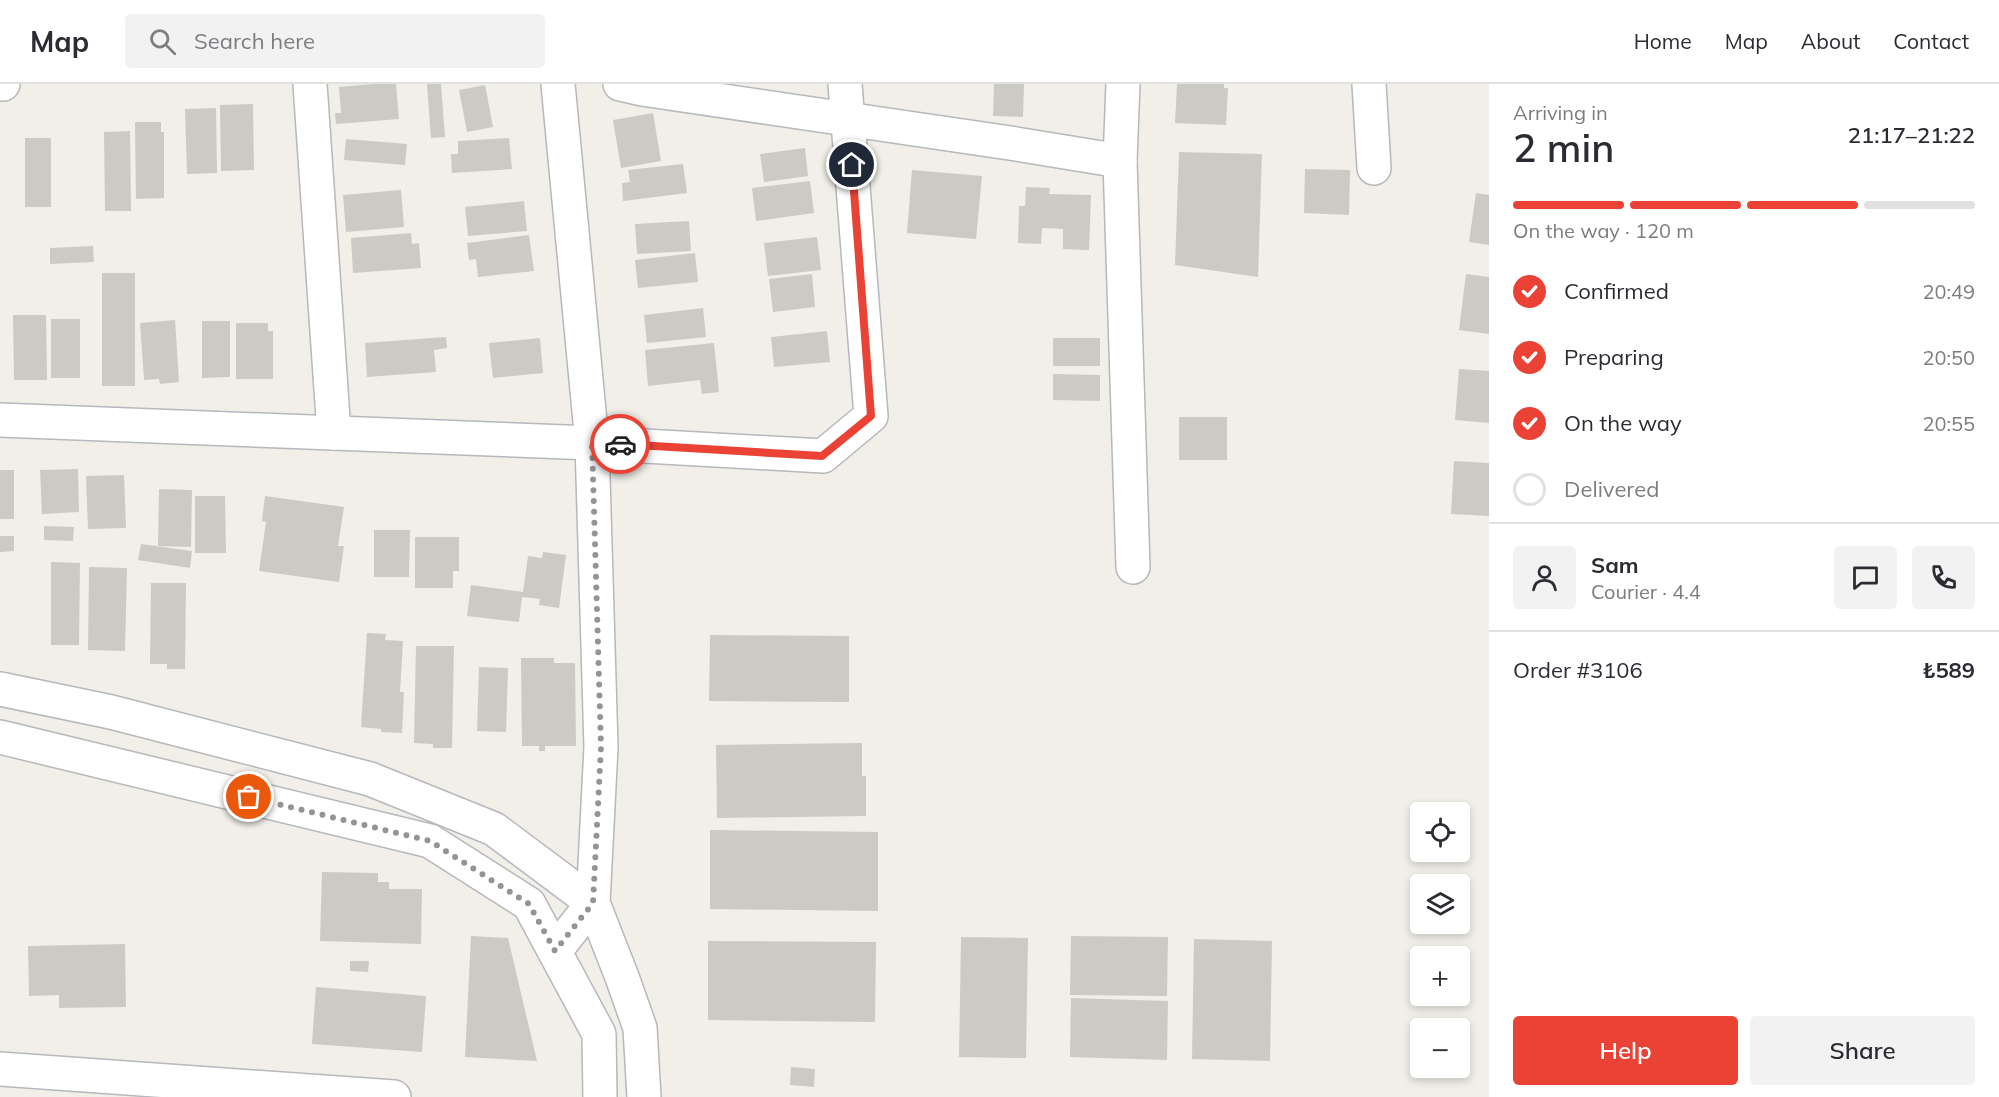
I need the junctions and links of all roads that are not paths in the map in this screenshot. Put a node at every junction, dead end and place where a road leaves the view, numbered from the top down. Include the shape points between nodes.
1 (310, 84) edge
2 (558, 84) edge
3 (620, 84) edge
4 (845, 84) edge
5 (1123, 84) edge
6 (1369, 84) edge
7 (849, 119) junction
8 (1120, 161) junction
9 (1374, 168) dead end
10 (0, 420) edge
11 (334, 433) junction
12 (592, 442) junction
13 (1133, 567) dead end
14 (0, 689) edge
15 (0, 737) edge
16 (593, 903) junction
17 (555, 951) junction
18 (0, 1069) edge
19 (394, 1097) edge
20 (600, 1097) edge
21 (644, 1097) edge

1 - 11 street
2 - 12 street
3 - 7 street
4 - 7 street
5 - 8 street
6 - 9 street
7 - 8 street
7 - 12 street via 871,416 822,456
8 - 13 street
10 - 11 street
11 - 12 street
12 - 16 street via 601,747
14 - 16 street via 111,712 370,778 494,829
15 - 17 street via 430,841 529,904
16 - 17 street
16 - 21 street via 640,1028
17 - 20 street via 599,1034
18 - 19 street

